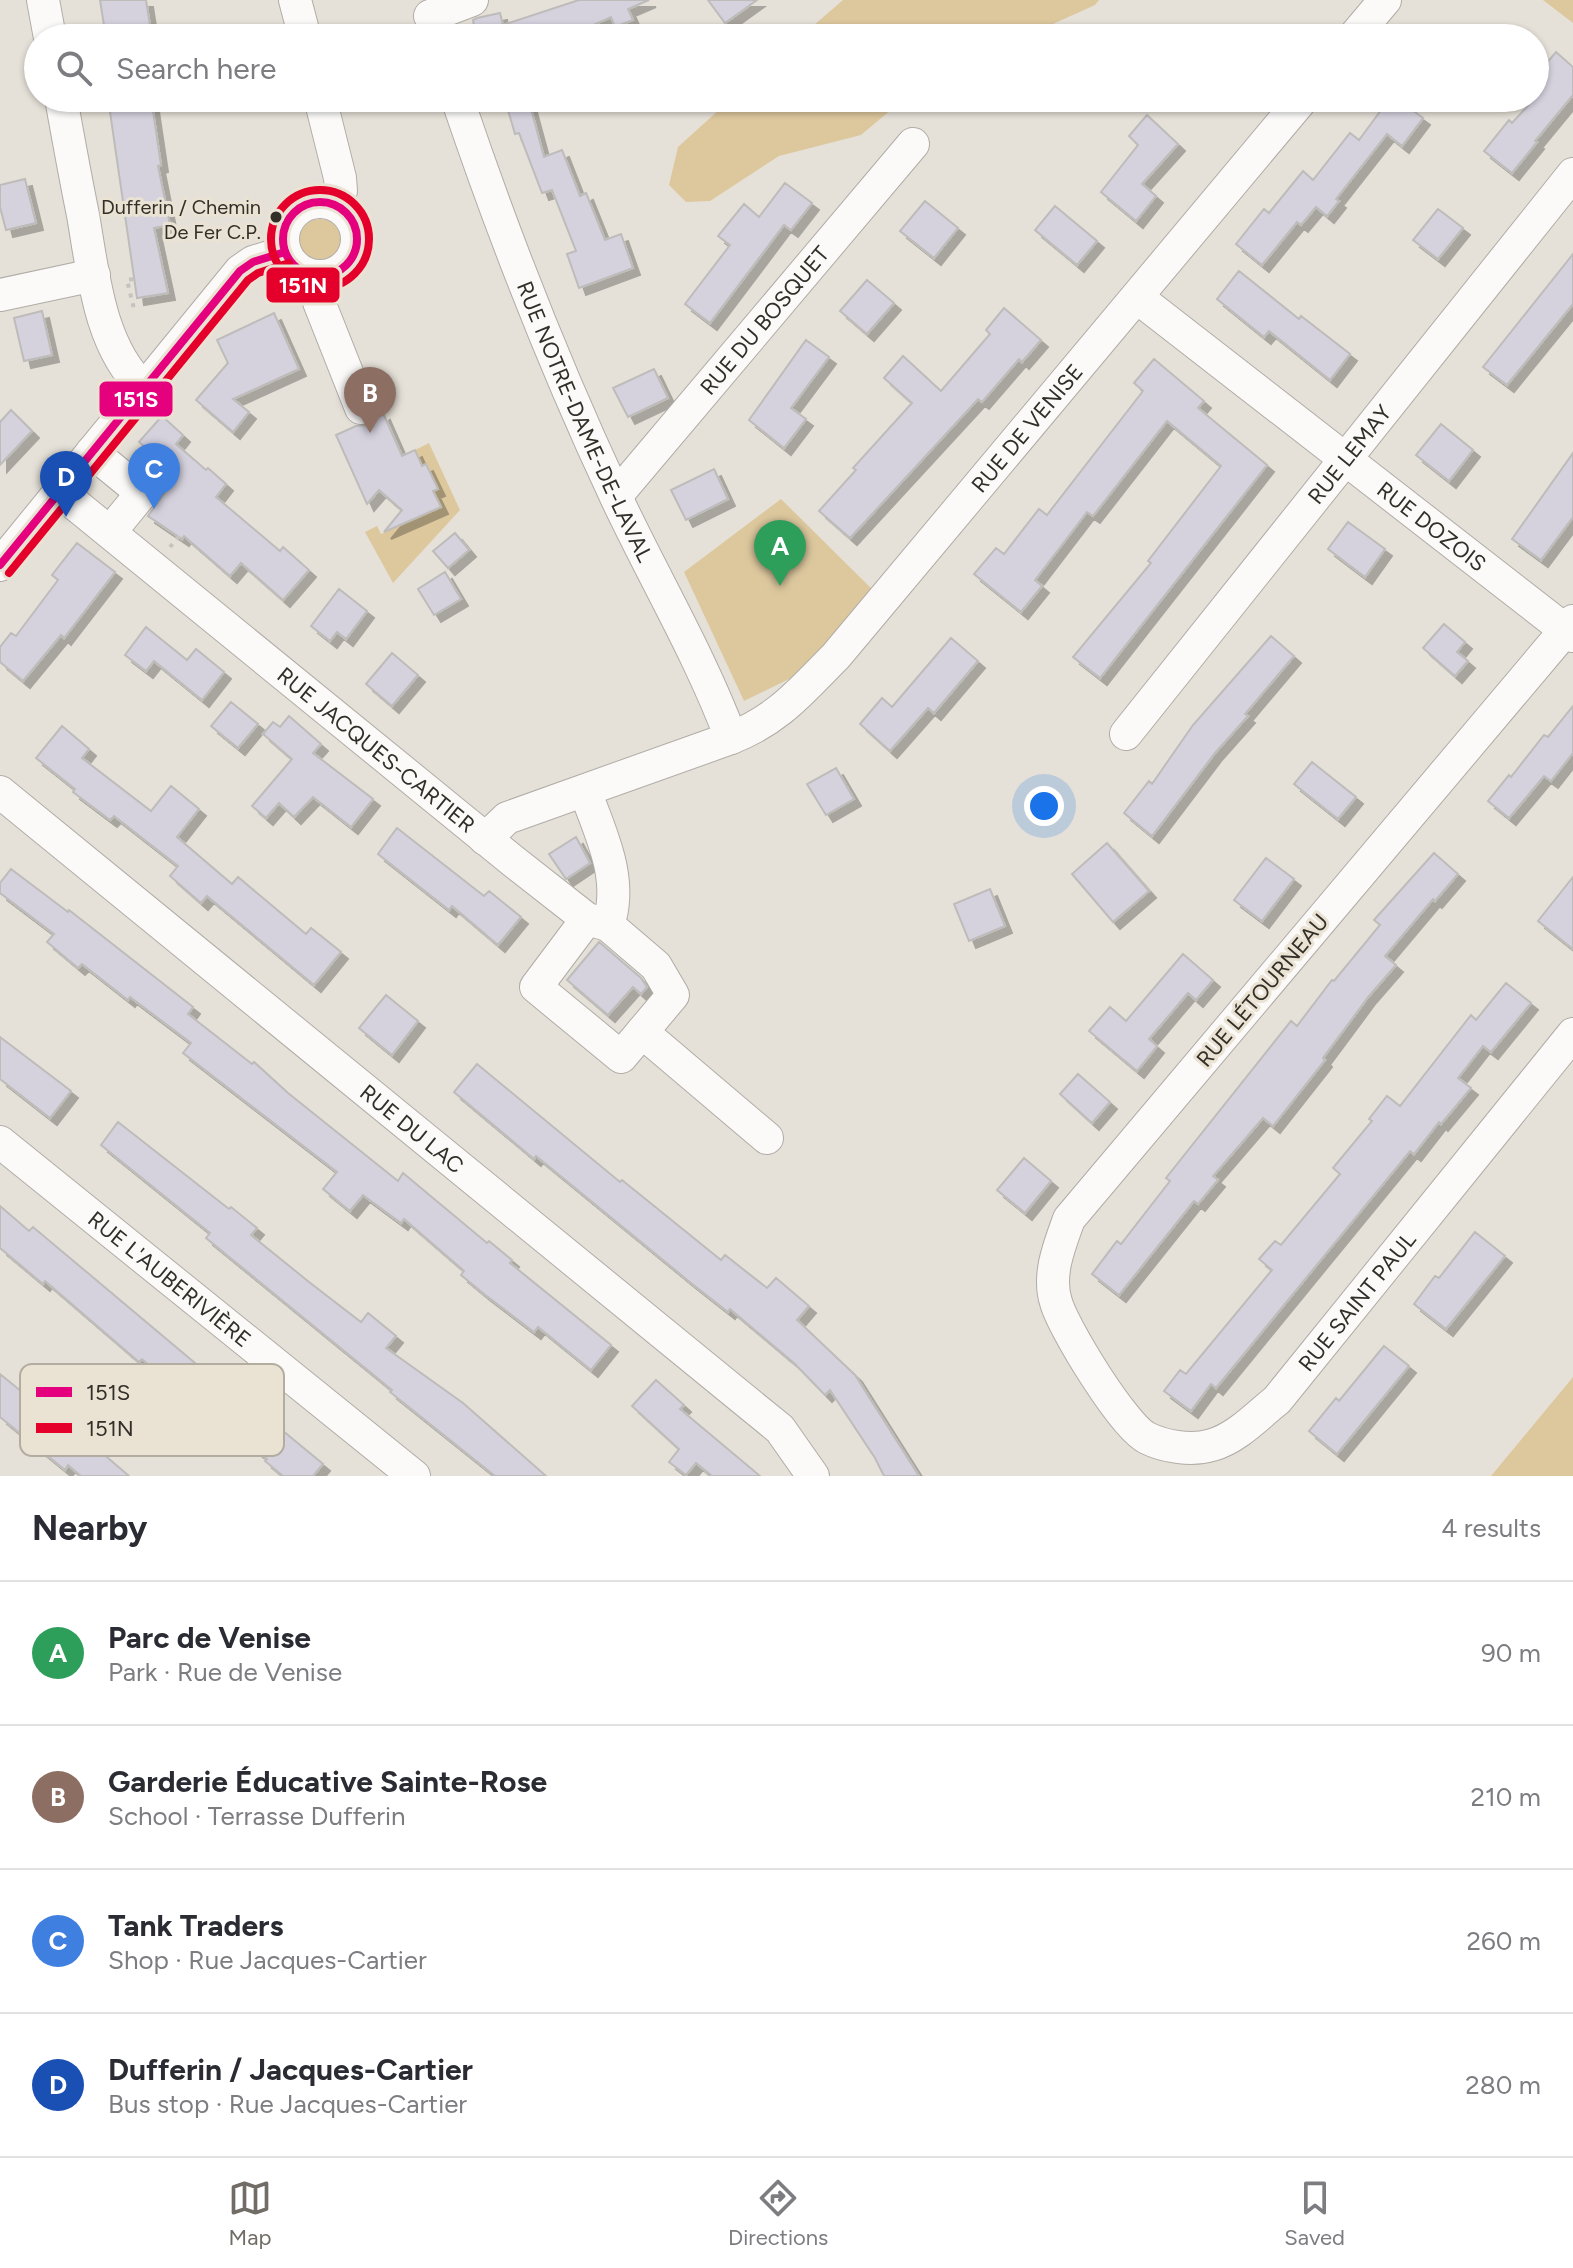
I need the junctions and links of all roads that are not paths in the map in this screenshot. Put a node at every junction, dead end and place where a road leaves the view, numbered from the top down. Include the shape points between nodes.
1 (43, 0) edge
2 (295, 0) edge
3 (472, 0) edge
4 (1385, 0) edge
5 (431, 18) edge
6 (47, 24) edge
7 (301, 24) edge
8 (1365, 24) edge
9 (64, 112) edge
10 (323, 112) edge
11 (462, 112) edge
12 (1291, 112) edge
13 (913, 144) dead end
14 (1573, 174) edge
15 (335, 205) junction
16 (285, 252) junction
17 (94, 275) junction
18 (318, 276) junction
19 (0, 295) edge
20 (1138, 298) junction
21 (144, 388) junction
22 (361, 408) dead end
23 (92, 452) junction
24 (1346, 459) junction
25 (60, 492) junction
26 (616, 496) junction
27 (110, 532) junction
28 (0, 565) edge
29 (1570, 629) edge
30 (1126, 734) dead end
31 (731, 738) junction
32 (585, 791) junction
33 (0, 792) edge
34 (485, 839) junction
35 (587, 916) junction
36 (642, 1032) junction
37 (1573, 1034) edge
38 (767, 1138) dead end
39 (0, 1142) edge
40 (275, 1364) edge
41 (284, 1371) edge
42 (1101, 1387) joint
43 (414, 1476) edge
44 (813, 1476) edge

1 - 6 street
2 - 7 street
3 - 5 street
4 - 8 street
9 - 17 street
10 - 15 street via 341,186
11 - 26 street, RUE NOTRE-DAME-DE-LAVAL via 553,359
12 - 20 street, RUE DE VENISE
13 - 26 street, RUE DU BOSQUET
14 - 24 street, RUE LEMAY
15 - 16 street via 311,203 292,214 283,233
15 - 18 street via 353,221 356,248 340,270
16 - 18 street via 297,268
16 - 21 street via 240,271
17 - 19 street
17 - 21 street via 113,341
18 - 22 street via 319,302
20 - 24 street, RUE DOZOIS
20 - 31 street, RUE DE VENISE via 836,656 780,712
21 - 23 street
23 - 25 street
23 - 27 street via 142,493
24 - 29 street, RUE DOZOIS
24 - 30 street, RUE LEMAY
25 - 27 street, RUE JACQUES-CARTIER
25 - 28 street
26 - 31 street, RUE NOTRE-DAME-DE-LAVAL via 713,690
27 - 34 street, RUE JACQUES-CARTIER
29 - 42 street, RUE LÉTOURNEAU via 1069,1219 1054,1259 1055,1301
31 - 32 street, RUE JACQUES-CARTIER
32 - 34 street, RUE JACQUES-CARTIER via 507,818
32 - 35 street via 613,877 614,910
33 - 44 street, RUE DU LAC via 770,1420 789,1438
34 - 35 street
35 - 36 street via 656,966 673,995
35 - 36 street via 536,987 621,1057
36 - 38 street
37 - 42 street, RUE SAINT PAUL via 1277,1400 1240,1430 1212,1445 1175,1447 1144,1437
39 - 40 street, RUE L'AUBERIVIÈRE
41 - 43 street, RUE L'AUBERIVIÈRE

